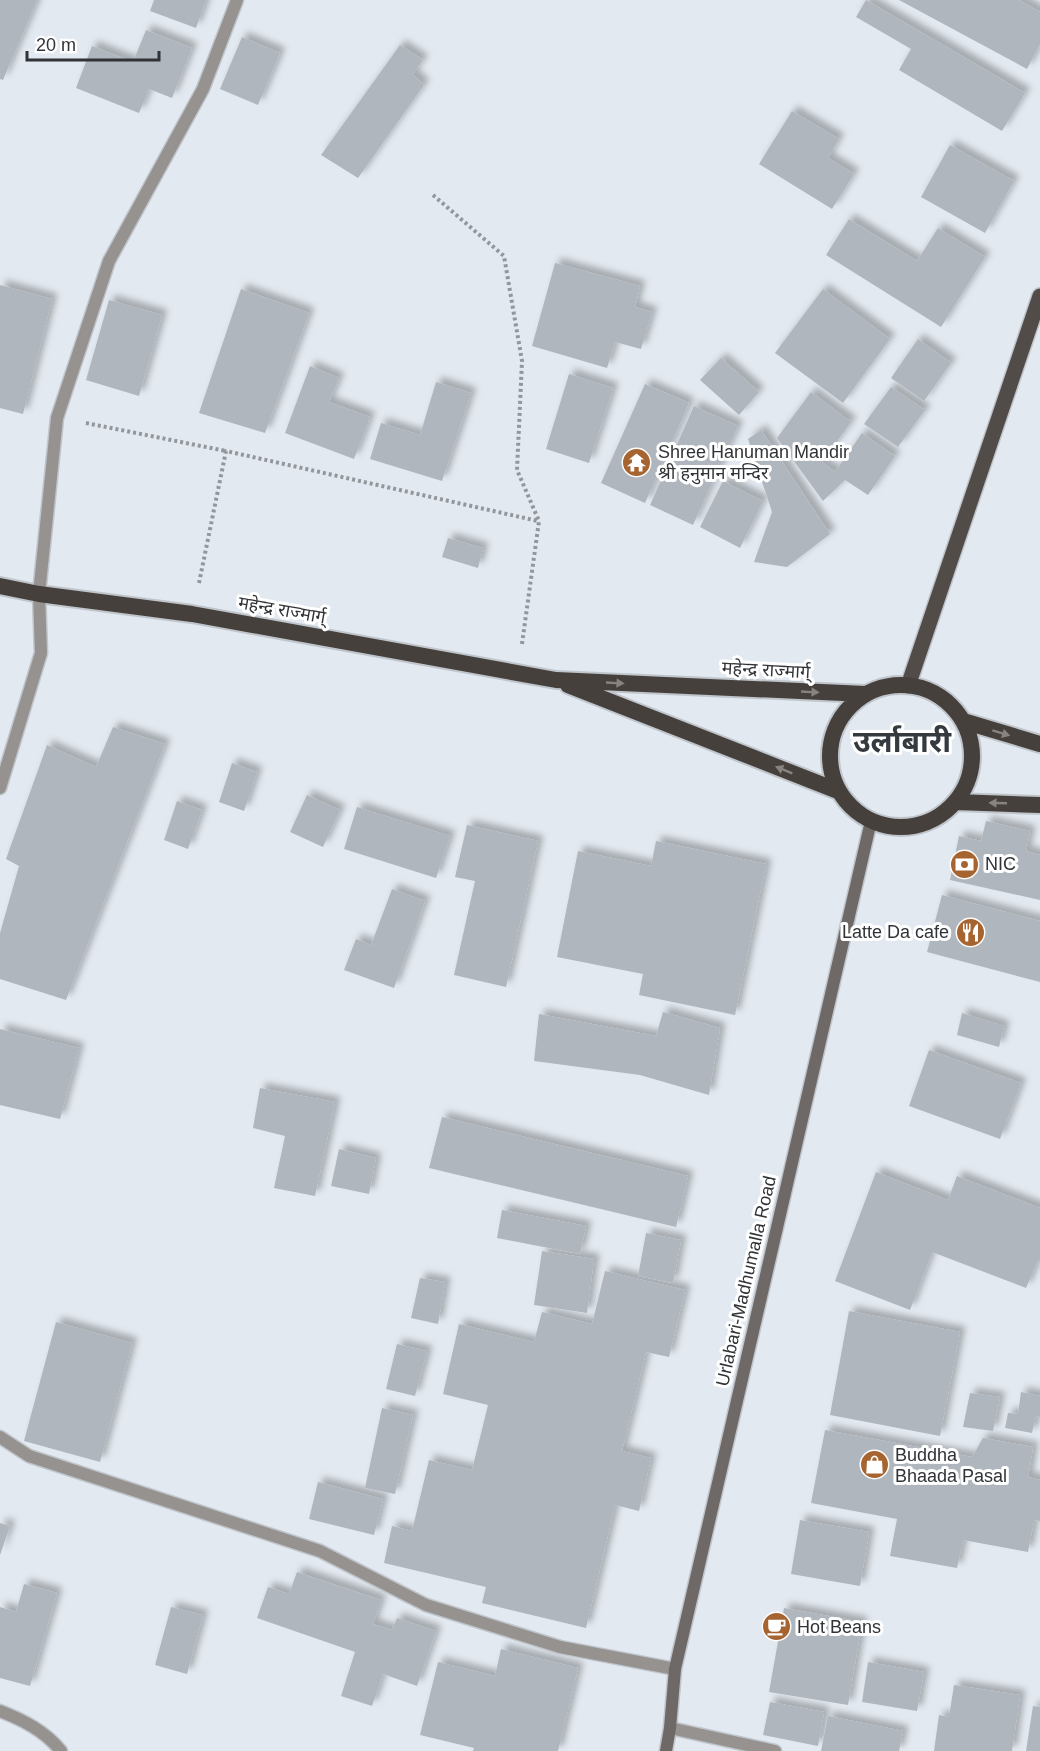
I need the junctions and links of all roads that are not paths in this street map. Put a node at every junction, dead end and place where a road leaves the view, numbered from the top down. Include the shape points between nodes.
1 (237, 0) edge
2 (1040, 296) edge
3 (0, 586) edge
4 (39, 594) junction
5 (556, 680) junction
6 (908, 686) junction
7 (865, 694) junction
8 (963, 721) junction
9 (1040, 744) edge
10 (0, 788) edge
11 (838, 791) junction
12 (956, 802) junction
13 (1040, 805) edge
14 (871, 821) junction
15 (0, 1437) edge
16 (675, 1669) junction
17 (0, 1711) edge
18 (670, 1728) junction
19 (61, 1751) edge
20 (666, 1751) edge
21 (775, 1751) edge

1 - 4 street via 203,89 109,261 57,418
2 - 6 main road
3 - 4 highway, महेन्द्र राज्मार्ग्
4 - 5 highway, महेन्द्र राज्मार्ग् via 192,614
4 - 10 street via 41,653
5 -> 7 highway, महेन्द्र राज्मार्ग्
11 -> 5 highway, महेन्द्र राज्मार्ग्
6 - 7 highway via 886,686
6 - 8 highway via 930,691 949,704
7 - 11 highway via 848,708 836,726 829,748 830,771
8 -> 9 highway
8 - 12 highway via 971,742 972,764 966,786
11 - 14 highway
13 -> 12 highway
12 - 14 highway via 936,818 915,826 892,827
14 - 16 main road, Urlabari-Madhumalla Road
15 - 16 street via 30,1456 320,1551 426,1605 560,1647
16 - 18 main road, Urlabari-Madhumalla Road
17 - 19 street via 19,1718 51,1739
18 - 20 main road, Urlabari-Madhumalla Road
18 - 21 street

